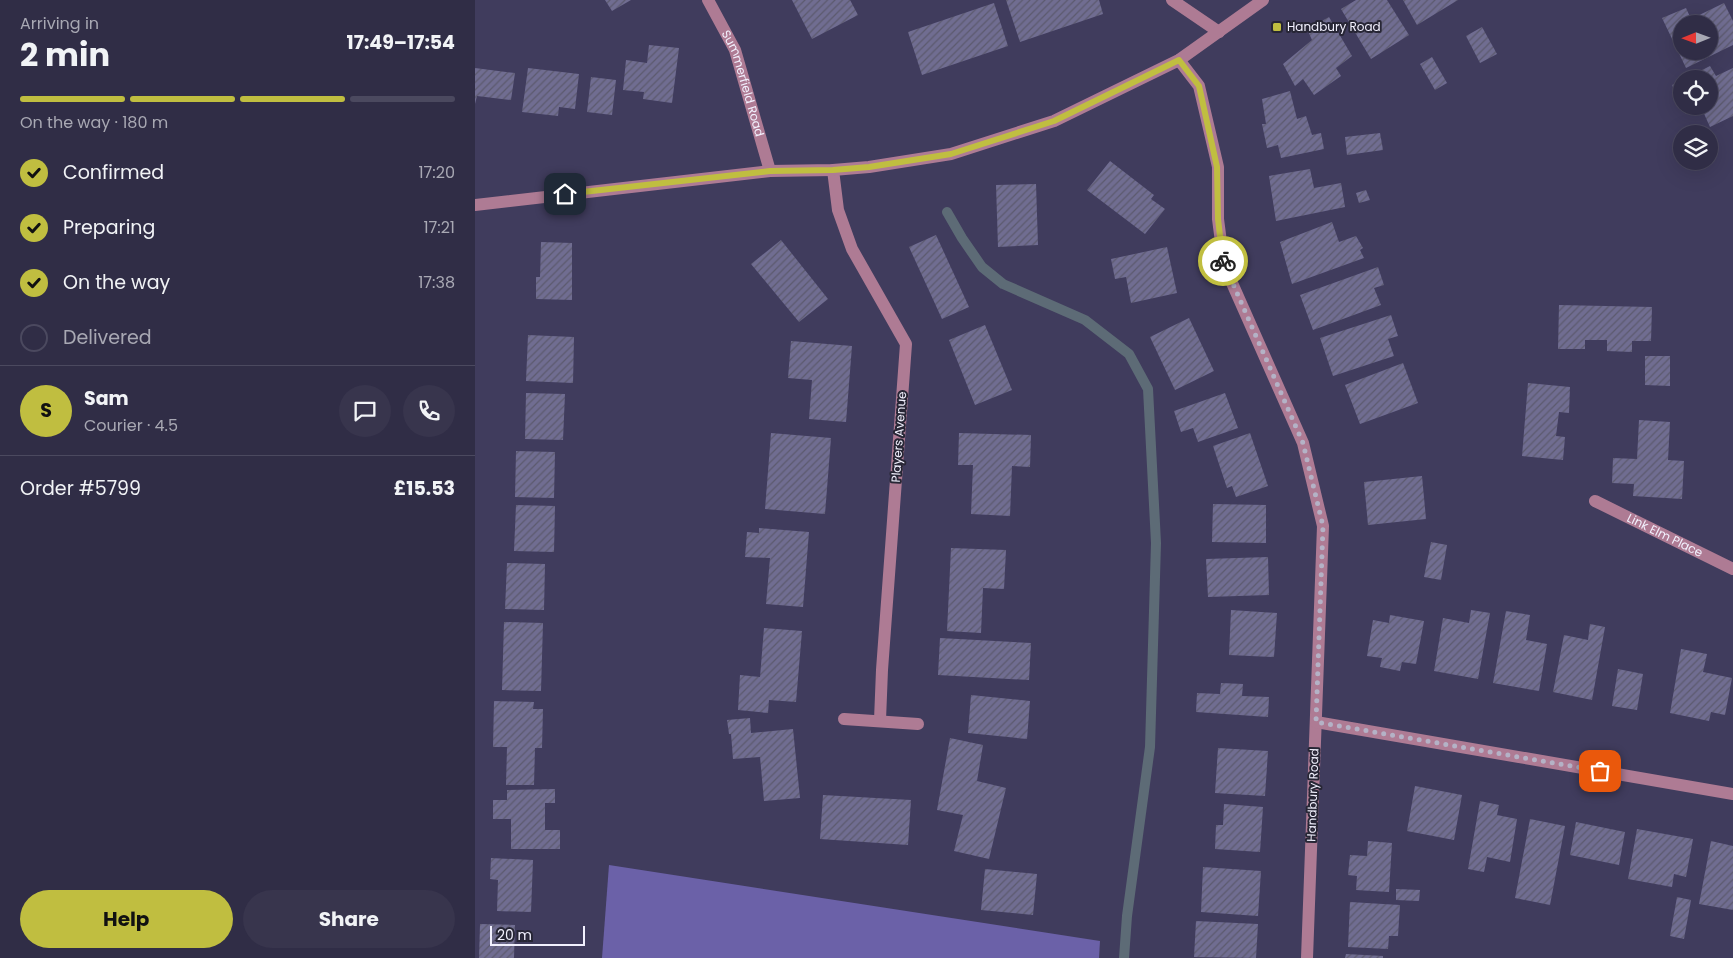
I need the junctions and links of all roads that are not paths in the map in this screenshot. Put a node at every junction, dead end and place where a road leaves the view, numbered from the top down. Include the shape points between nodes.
1 (708, 0) edge
2 (1172, 0) edge
3 (1263, 0) edge
4 (1219, 32) junction
5 (1179, 60) junction
6 (833, 170) junction
7 (770, 171) junction
8 (475, 205) edge
9 (1595, 501) dead end
10 (1733, 569) edge
11 (844, 719) dead end
12 (880, 720) junction
13 (1316, 722) junction
14 (917, 724) dead end
15 (1733, 794) edge
16 (1307, 958) edge

1 - 7 street, Summerfield Road via 735,50
2 - 4 street
3 - 4 street
4 - 5 street
5 - 6 street via 1054,121 951,154
5 - 13 street, Handbury Road via 1199,86 1217,167 1223,265 1303,443 1323,526
6 - 7 street
6 - 12 street, Players Avenue via 838,210 852,249 906,344
7 - 8 street
9 - 10 street, Link Elm Place
11 - 12 street
12 - 14 street
13 - 15 street
13 - 16 street, Handbury Road

